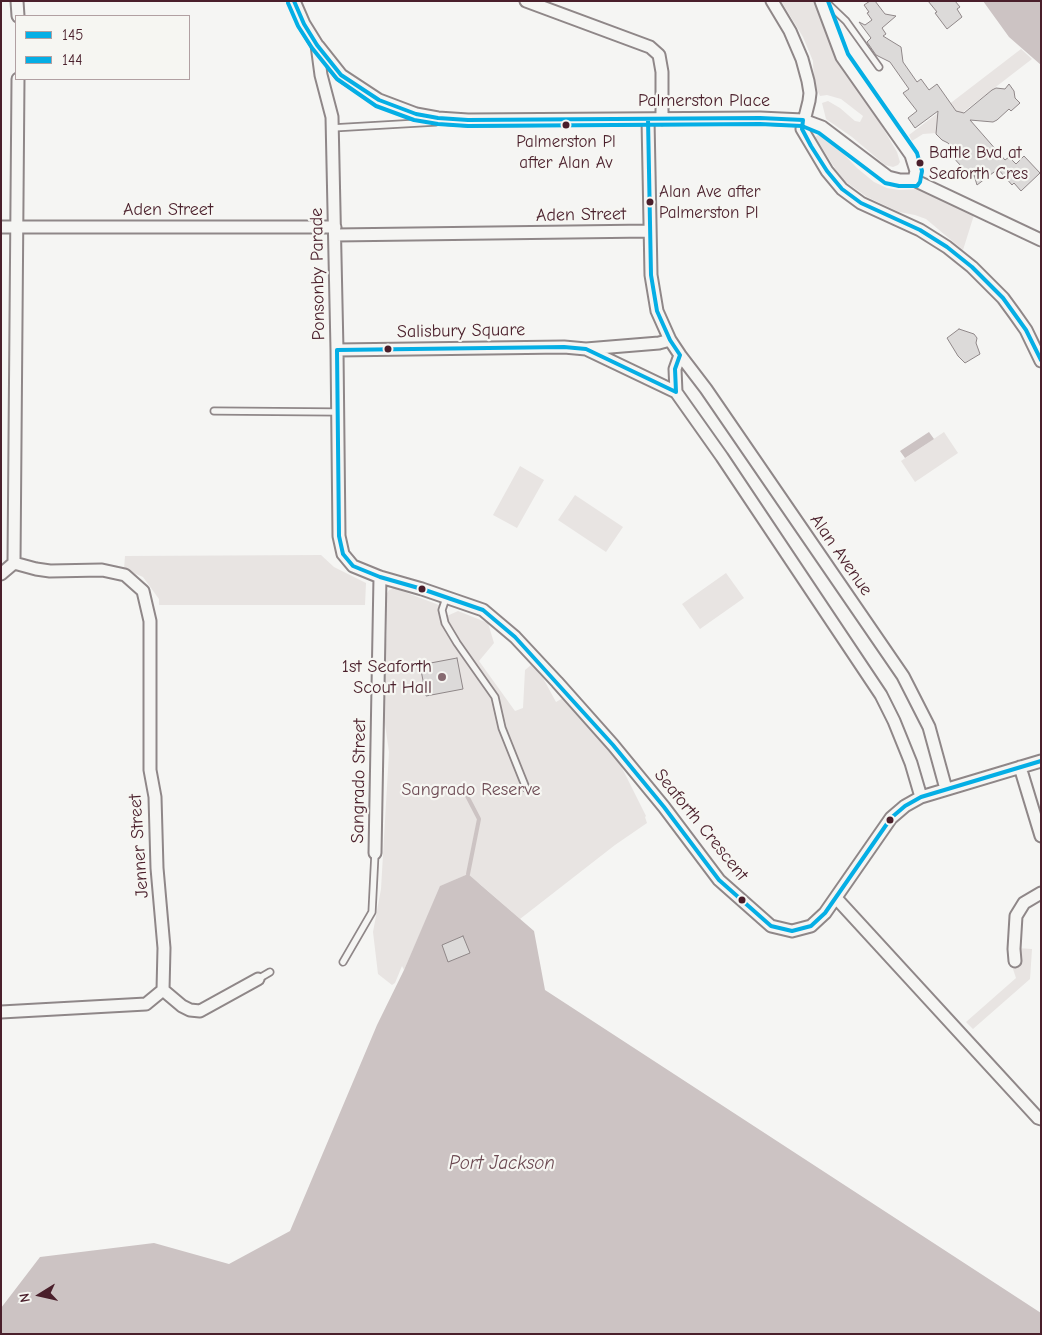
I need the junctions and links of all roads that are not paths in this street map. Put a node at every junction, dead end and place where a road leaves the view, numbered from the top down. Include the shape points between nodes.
1 (18, 1) edge
2 (294, 1) edge
3 (526, 1) edge
4 (772, 1) edge
5 (821, 1) edge
6 (825, 1) edge
7 (18, 15) edge
8 (317, 45) junction
9 (878, 67) dead end
10 (18, 80) edge
11 (662, 118) junction
12 (648, 119) junction
13 (468, 120) junction
14 (803, 120) junction
15 (332, 128) junction
16 (915, 176) junction
17 (1, 227) edge
18 (18, 228) junction
19 (335, 231) junction
20 (649, 232) junction
21 (1041, 240) edge
22 (670, 340) junction
23 (586, 349) junction
24 (337, 350) junction
25 (680, 355) junction
26 (1041, 361) edge
27 (676, 392) junction
28 (214, 412) dead end
29 (338, 412) junction
30 (14, 563) junction
31 (1, 574) edge
32 (380, 577) junction
33 (446, 598) junction
34 (1041, 761) edge
35 (1020, 767) junction
36 (526, 788) dead end
37 (946, 789) junction
38 (921, 797) junction
39 (1041, 836) edge
40 (375, 852) joint
41 (1041, 893) edge
42 (836, 898) junction
43 (1015, 961) dead end
44 (343, 962) dead end
45 (270, 972) dead end
46 (258, 979) joint
47 (163, 990) junction
48 (1, 1012) edge
49 (1041, 1119) edge

1 - 7 street
2 - 8 street, Ponsonby Parade
3 - 11 street via 650,47 659,55 662,72
4 - 14 street via 790,31 808,82 809,101
5 - 16 street via 842,56 911,155
6 - 9 lane via 846,21
8 - 13 street, Palmerston Place via 341,74 380,100 416,114
8 - 15 street, Ponsonby Parade
10 - 18 street
11 - 12 street, Palmerston Place
11 - 14 street, Palmerston Place
12 - 13 street, Palmerston Place
12 - 20 street, Alan Avenue
13 - 15 lane, Palmerston Place
14 - 16 street, Palmerston Place via 822,127 888,177 900,180
14 - 26 street via 802,129 811,146 842,189 861,203 920,230 972,267 1003,298 1026,330
15 - 19 street, Ponsonby Parade
16 - 21 street
17 - 18 street, Aden Street
18 - 19 street, Aden Street
18 - 30 street
19 - 20 street, Aden Street
19 - 24 street, Ponsonby Parade
20 - 22 street, Alan Avenue via 657,312
22 - 23 street
22 - 25 street, Alan Avenue
23 - 24 street, Salisbury Square
23 - 27 street
24 - 29 street, Ponsonby Parade
25 - 27 street via 675,370
25 - 37 street, Alan Avenue via 903,676 930,727
27 - 38 street via 881,695 911,763
28 - 29 lane
29 - 32 street, Ponsonby Parade via 339,536 343,554 353,566
30 - 31 street
30 - 47 street, Jenner Street via 50,571 102,570 125,575 142,591 150,621 150,770 155,797 164,948
32 - 33 street, Seaforth Crescent
32 - 40 street, Sangrado Street
33 - 36 lane via 442,610 445,623 495,697 502,728
33 - 42 street, Seaforth Crescent via 483,610 515,637 613,745 719,880 771,926 792,931 811,926
34 - 35 street, Seaforth Crescent
35 - 37 street, Seaforth Crescent
35 - 39 street
37 - 38 street, Seaforth Crescent
38 - 42 street, Seaforth Crescent via 891,818
40 - 44 lane, Sangrado Street via 372,912
41 - 43 street via 1024,903 1016,916
42 - 49 street
45 - 46 lane
46 - 47 street via 200,1011 182,1006
47 - 48 street via 146,1004

